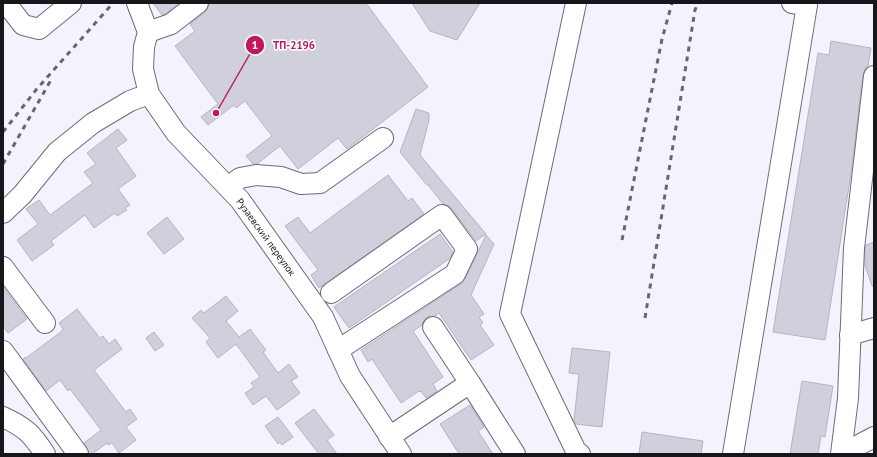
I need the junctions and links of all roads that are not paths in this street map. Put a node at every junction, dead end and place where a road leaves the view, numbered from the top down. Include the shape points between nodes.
1 (6, 3) edge
2 (71, 3) edge
3 (137, 3) edge
4 (198, 3) edge
5 (576, 3) edge
6 (792, 3) edge
7 (148, 32) junction
8 (874, 76) edge
9 (149, 94) junction
10 (383, 138) dead end
11 (228, 187) junction
12 (3, 213) edge
13 (3, 267) edge
14 (331, 293) dead end
15 (45, 323) dead end
16 (433, 327) dead end
17 (874, 328) edge
18 (850, 335) junction
19 (338, 350) junction
20 (3, 351) edge
21 (470, 383) junction
22 (3, 417) edge
23 (389, 437) junction
24 (874, 437) edge
25 (45, 454) edge
26 (78, 454) edge
27 (401, 454) edge
28 (515, 454) edge
29 (580, 454) edge
30 (733, 454) edge
31 (841, 454) edge

1 - 2 street via 23,26 39,29
3 - 7 street
4 - 7 street via 171,24
5 - 29 street via 510,314 576,451
6 - 30 street via 807,6
7 - 9 street, Рузаевский переулок via 143,68
8 - 18 street via 854,248
9 - 11 street, Рузаевский переулок via 176,132
9 - 12 street via 130,101 93,123 57,152 22,195
10 - 11 street via 320,183 301,184 281,177 256,175 240,178
11 - 19 street, Рузаевский переулок via 240,200 323,318
13 - 15 street
14 - 19 street via 442,214 467,249 455,274
16 - 21 street
17 - 18 street
18 - 31 street via 848,398
19 - 23 street, Рузаевский переулок via 350,376
20 - 26 street
21 - 23 street
21 - 28 street
22 - 25 street via 21,426 36,439
23 - 27 street, Рузаевский переулок
24 - 31 street

